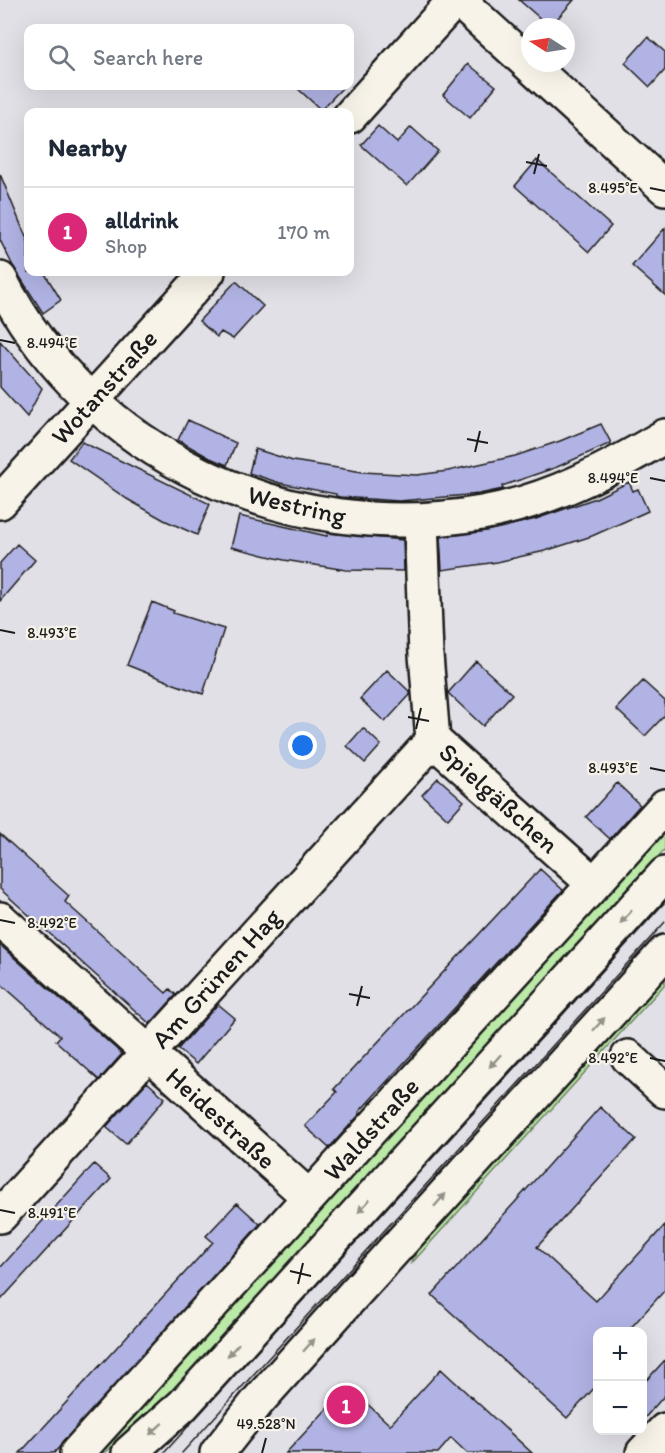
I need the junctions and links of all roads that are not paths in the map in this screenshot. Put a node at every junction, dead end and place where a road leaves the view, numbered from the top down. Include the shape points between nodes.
1 (456, 0) edge
2 (354, 112) edge
3 (665, 188) edge
4 (204, 276) edge
5 (0, 279) edge
6 (92, 401) junction
7 (665, 436) edge
8 (0, 502) edge
9 (421, 520) junction
10 (433, 740) junction
11 (665, 806) edge
12 (665, 874) edge
13 (594, 884) junction
14 (0, 919) edge
15 (665, 952) edge
16 (148, 1053) junction
17 (628, 1057) dead end
18 (665, 1091) edge
19 (309, 1197) junction
20 (0, 1216) edge
21 (665, 1430) edge
22 (77, 1453) edge
23 (129, 1453) edge
24 (217, 1453) edge
25 (643, 1453) edge

1 - 2 street
1 - 3 street
4 - 6 street, Wotanstraße
5 - 6 street, Westring via 16,311 50,357
6 - 8 street, Wotanstraße
6 - 9 street, Westring via 166,457 237,491 297,509 357,519
7 - 9 street, Westring via 582,482 534,500 483,513
9 - 10 street, Spielgäßchen
10 - 13 street, Spielgäßchen
10 - 16 street, Am Grünen Hag
11 - 13 street, Waldstraße
12 -> 23 street, Waldstraße via 183,1405
13 - 19 street, Waldstraße
14 - 16 street, Heidestraße
24 -> 15 street via 259,1400
16 - 19 street, Heidestraße
16 - 20 street, Am Grünen Hag
17 - 18 street
19 - 22 street, Waldstraße
21 - 25 street

